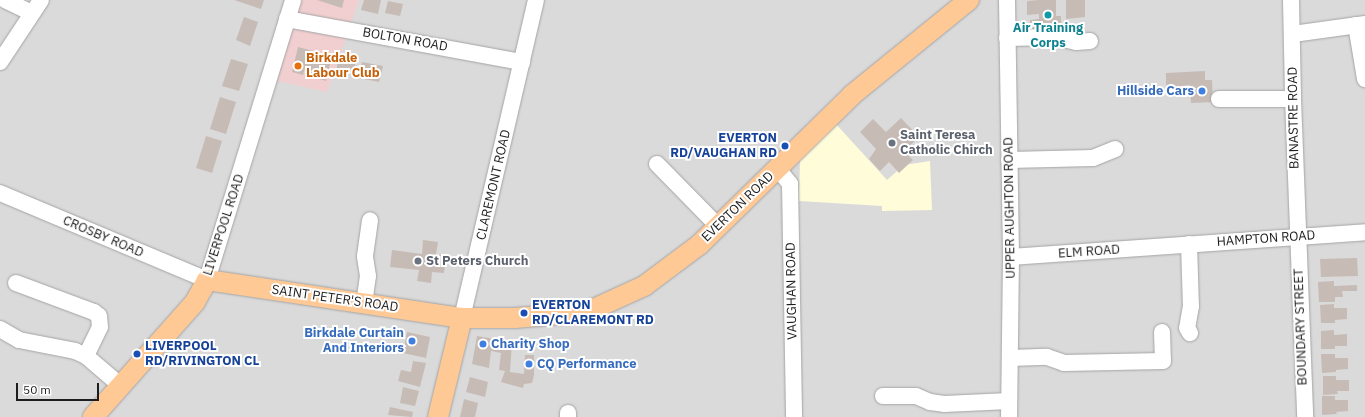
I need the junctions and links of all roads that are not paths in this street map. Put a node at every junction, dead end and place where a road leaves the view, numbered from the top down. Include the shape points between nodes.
1 (5, 0) edge
2 (40, 0) edge
3 (293, 0) edge
4 (536, 0) edge
5 (548, 0) edge
6 (969, 0) edge
7 (1007, 0) edge
8 (1291, 0) edge
9 (32, 14) junction
10 (287, 18) junction
11 (1360, 25) edge
12 (1293, 34) junction
13 (1007, 38) junction
14 (1090, 41) dead end
15 (0, 62) edge
16 (522, 62) junction
17 (1365, 79) edge
18 (1293, 98) junction
19 (1220, 99) dead end
20 (1115, 149) dead end
21 (1009, 160) junction
22 (657, 164) dead end
23 (778, 169) junction
24 (0, 193) edge
25 (370, 220) dead end
26 (718, 226) junction
27 (1365, 232) edge
28 (1298, 236) junction
29 (1189, 244) junction
30 (1167, 246) joint
31 (1011, 258) junction
32 (206, 280) junction
33 (16, 284) dead end
34 (364, 304) junction
35 (462, 318) junction
36 (0, 329) edge
37 (1162, 332) dead end
38 (1190, 333) dead end
39 (86, 356) junction
40 (1010, 358) junction
41 (121, 386) junction
42 (883, 396) dead end
43 (1009, 401) junction
44 (93, 417) edge
45 (438, 417) edge
46 (794, 417) edge
47 (1009, 417) edge
48 (1305, 417) edge

1 - 9 street
2 - 9 street
3 - 10 street, LIVERPOOL ROAD
4 - 5 street
4 - 16 street, CLAREMONT ROAD
6 - 23 main road, EVERTON ROAD via 852,95
7 - 13 street, UPPER AUGHTON ROAD
8 - 12 street, BANASTRE ROAD
9 - 15 street
10 - 16 street, BOLTON ROAD
10 - 32 street, LIVERPOOL ROAD
11 - 12 street
11 - 17 street
12 - 18 street, BANASTRE ROAD
13 - 14 street via 1053,37 1076,42
13 - 21 street, UPPER AUGHTON ROAD
16 - 35 street, CLAREMONT ROAD
18 - 19 street
18 - 28 street, BANASTRE ROAD
20 - 21 street via 1094,158
21 - 31 street, UPPER AUGHTON ROAD
22 - 26 street
23 - 26 main road, EVERTON ROAD
23 - 46 street, VAUGHAN ROAD via 790,184
24 - 32 street, CROSBY ROAD
25 - 34 street via 365,256 368,276
26 - 35 main road, EVERTON ROAD via 699,245 644,286 587,312 514,318
27 - 28 street, HAMPTON ROAD
28 - 29 street, HAMPTON ROAD
28 - 48 street, BOUNDARY STREET
29 - 30 street, HAMPTON ROAD
29 - 38 street via 1191,306 1187,328
30 - 31 street, ELM ROAD
31 - 40 street, UPPER AUGHTON ROAD
32 - 34 main road, SAINT PETER'S ROAD
32 - 41 main road, LIVERPOOL ROAD via 195,302
33 - 39 street via 99,316 100,327
34 - 35 main road, SAINT PETER'S ROAD
35 - 45 main road, CLAREMONT ROAD
36 - 39 street via 19,340 75,351
37 - 40 street via 1163,361 1064,363 1047,357
39 - 41 street
40 - 43 street, UPPER AUGHTON ROAD
41 - 44 main road, LIVERPOOL ROAD
42 - 43 street via 916,396 944,404
43 - 47 street, UPPER AUGHTON ROAD

